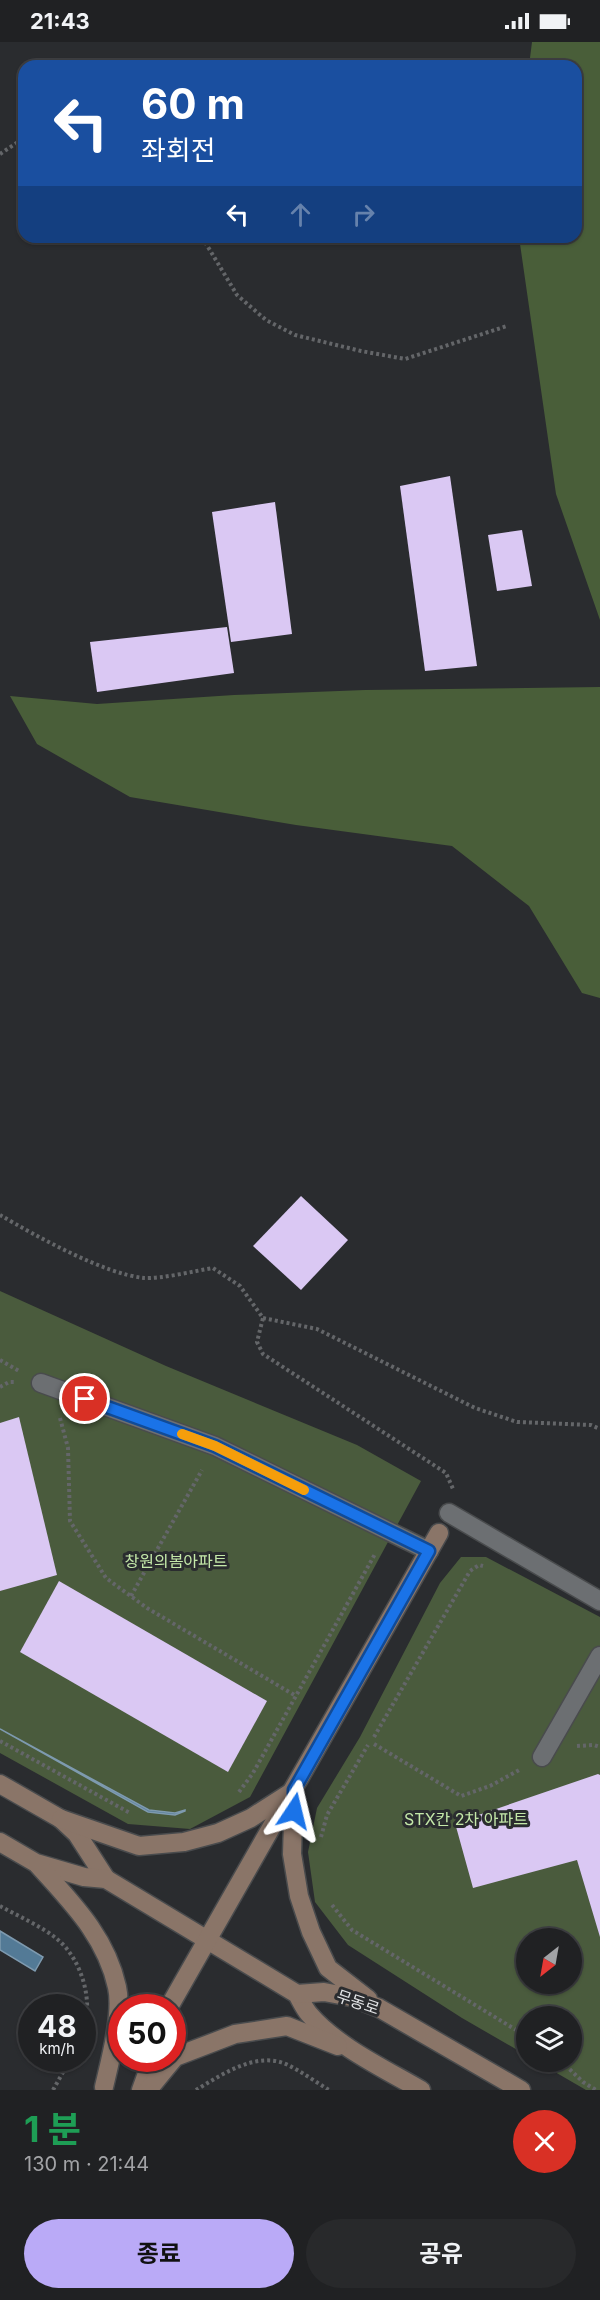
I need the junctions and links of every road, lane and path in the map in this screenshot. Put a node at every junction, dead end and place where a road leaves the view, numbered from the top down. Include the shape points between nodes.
1 (18, 142) edge
2 (0, 154) edge
3 (206, 243) edge
4 (507, 326) dead end
5 (0, 1215) edge
6 (263, 1318) junction
7 (41, 1383) joint
8 (600, 1430) edge
9 (215, 1446) junction
10 (449, 1513) joint
11 (439, 1533) dead end
12 (377, 1550) dead end
13 (429, 1551) junction
14 (491, 1566) dead end
15 (131, 1596) junction
16 (600, 1602) edge
17 (600, 1656) edge
18 (296, 1696) junction
19 (374, 1737) dead end
20 (0, 1741) edge
21 (374, 1743) dead end
22 (368, 1745) dead end
23 (600, 1748) edge
24 (542, 1757) junction
25 (0, 1784) edge
26 (294, 1790) junction
27 (234, 1796) dead end
28 (138, 1816) dead end
29 (61, 1819) junction
30 (321, 1839) dead end
31 (0, 1842) edge
32 (36, 1863) junction
33 (106, 1879) junction
34 (330, 1900) dead end
35 (0, 1906) edge
36 (207, 1941) junction
37 (86, 1994) edge
38 (176, 1994) edge
39 (297, 1994) junction
40 (379, 2008) junction
41 (516, 2030) edge
42 (361, 2055) junction
43 (63, 2072) edge
44 (115, 2072) edge
45 (147, 2072) edge
46 (572, 2072) edge
47 (103, 2089) edge
48 (53, 2090) edge
49 (141, 2090) edge
50 (148, 2090) edge
51 (195, 2090) edge
52 (329, 2090) edge
53 (421, 2090) edge
54 (521, 2090) edge
55 (596, 2090) edge

1 - 2 path
3 - 4 path via 237,295 266,320 295,335 405,359
5 - 6 path via 98,1265 122,1273 146,1278 213,1268 240,1286
6 - 8 path via 317,1329 475,1408 517,1422 591,1425
6 - 10 path via 257,1342 263,1354 446,1473 457,1496
7 - 9 lane
7 - 15 path via 59,1413 68,1448 70,1521 106,1578
9 - 13 lane
9 - 15 path
10 - 16 lane
11 - 13 main road
12 - 18 path
13 - 26 main road
14 - 19 path via 479,1565 470,1570
15 - 18 path
17 - 24 lane
18 - 27 path via 253,1773
20 - 28 path
21 - 24 path via 461,1796
22 - 30 path via 327,1815
23 - 24 path via 559,1748
25 - 29 main road
26 - 29 main road via 251,1818 184,1842 139,1846
26 - 36 main road
26 - 40 main road via 292,1854 299,1896 311,1932 328,1968
29 - 33 main road via 77,1834
31 - 32 main road
32 - 33 main road
32 - 47 main road via 102,1943 117,1988 116,2033
33 - 36 main road
34 - 41 path via 352,1930
35 - 37 path via 58,1940 80,1968
36 - 38 main road
36 - 39 main road
39 - 40 main road, 무동로 via 324,1992
39 - 42 main road, 무동로 via 309,2014
40 - 54 main road, 무동로
42 - 50 main road via 287,2026 235,2034 175,2057
42 - 53 main road, 무동로
43 - 48 path
44 - 47 main road
45 - 49 main road
46 - 55 path
51 - 52 path via 230,2070 261,2061 286,2064

